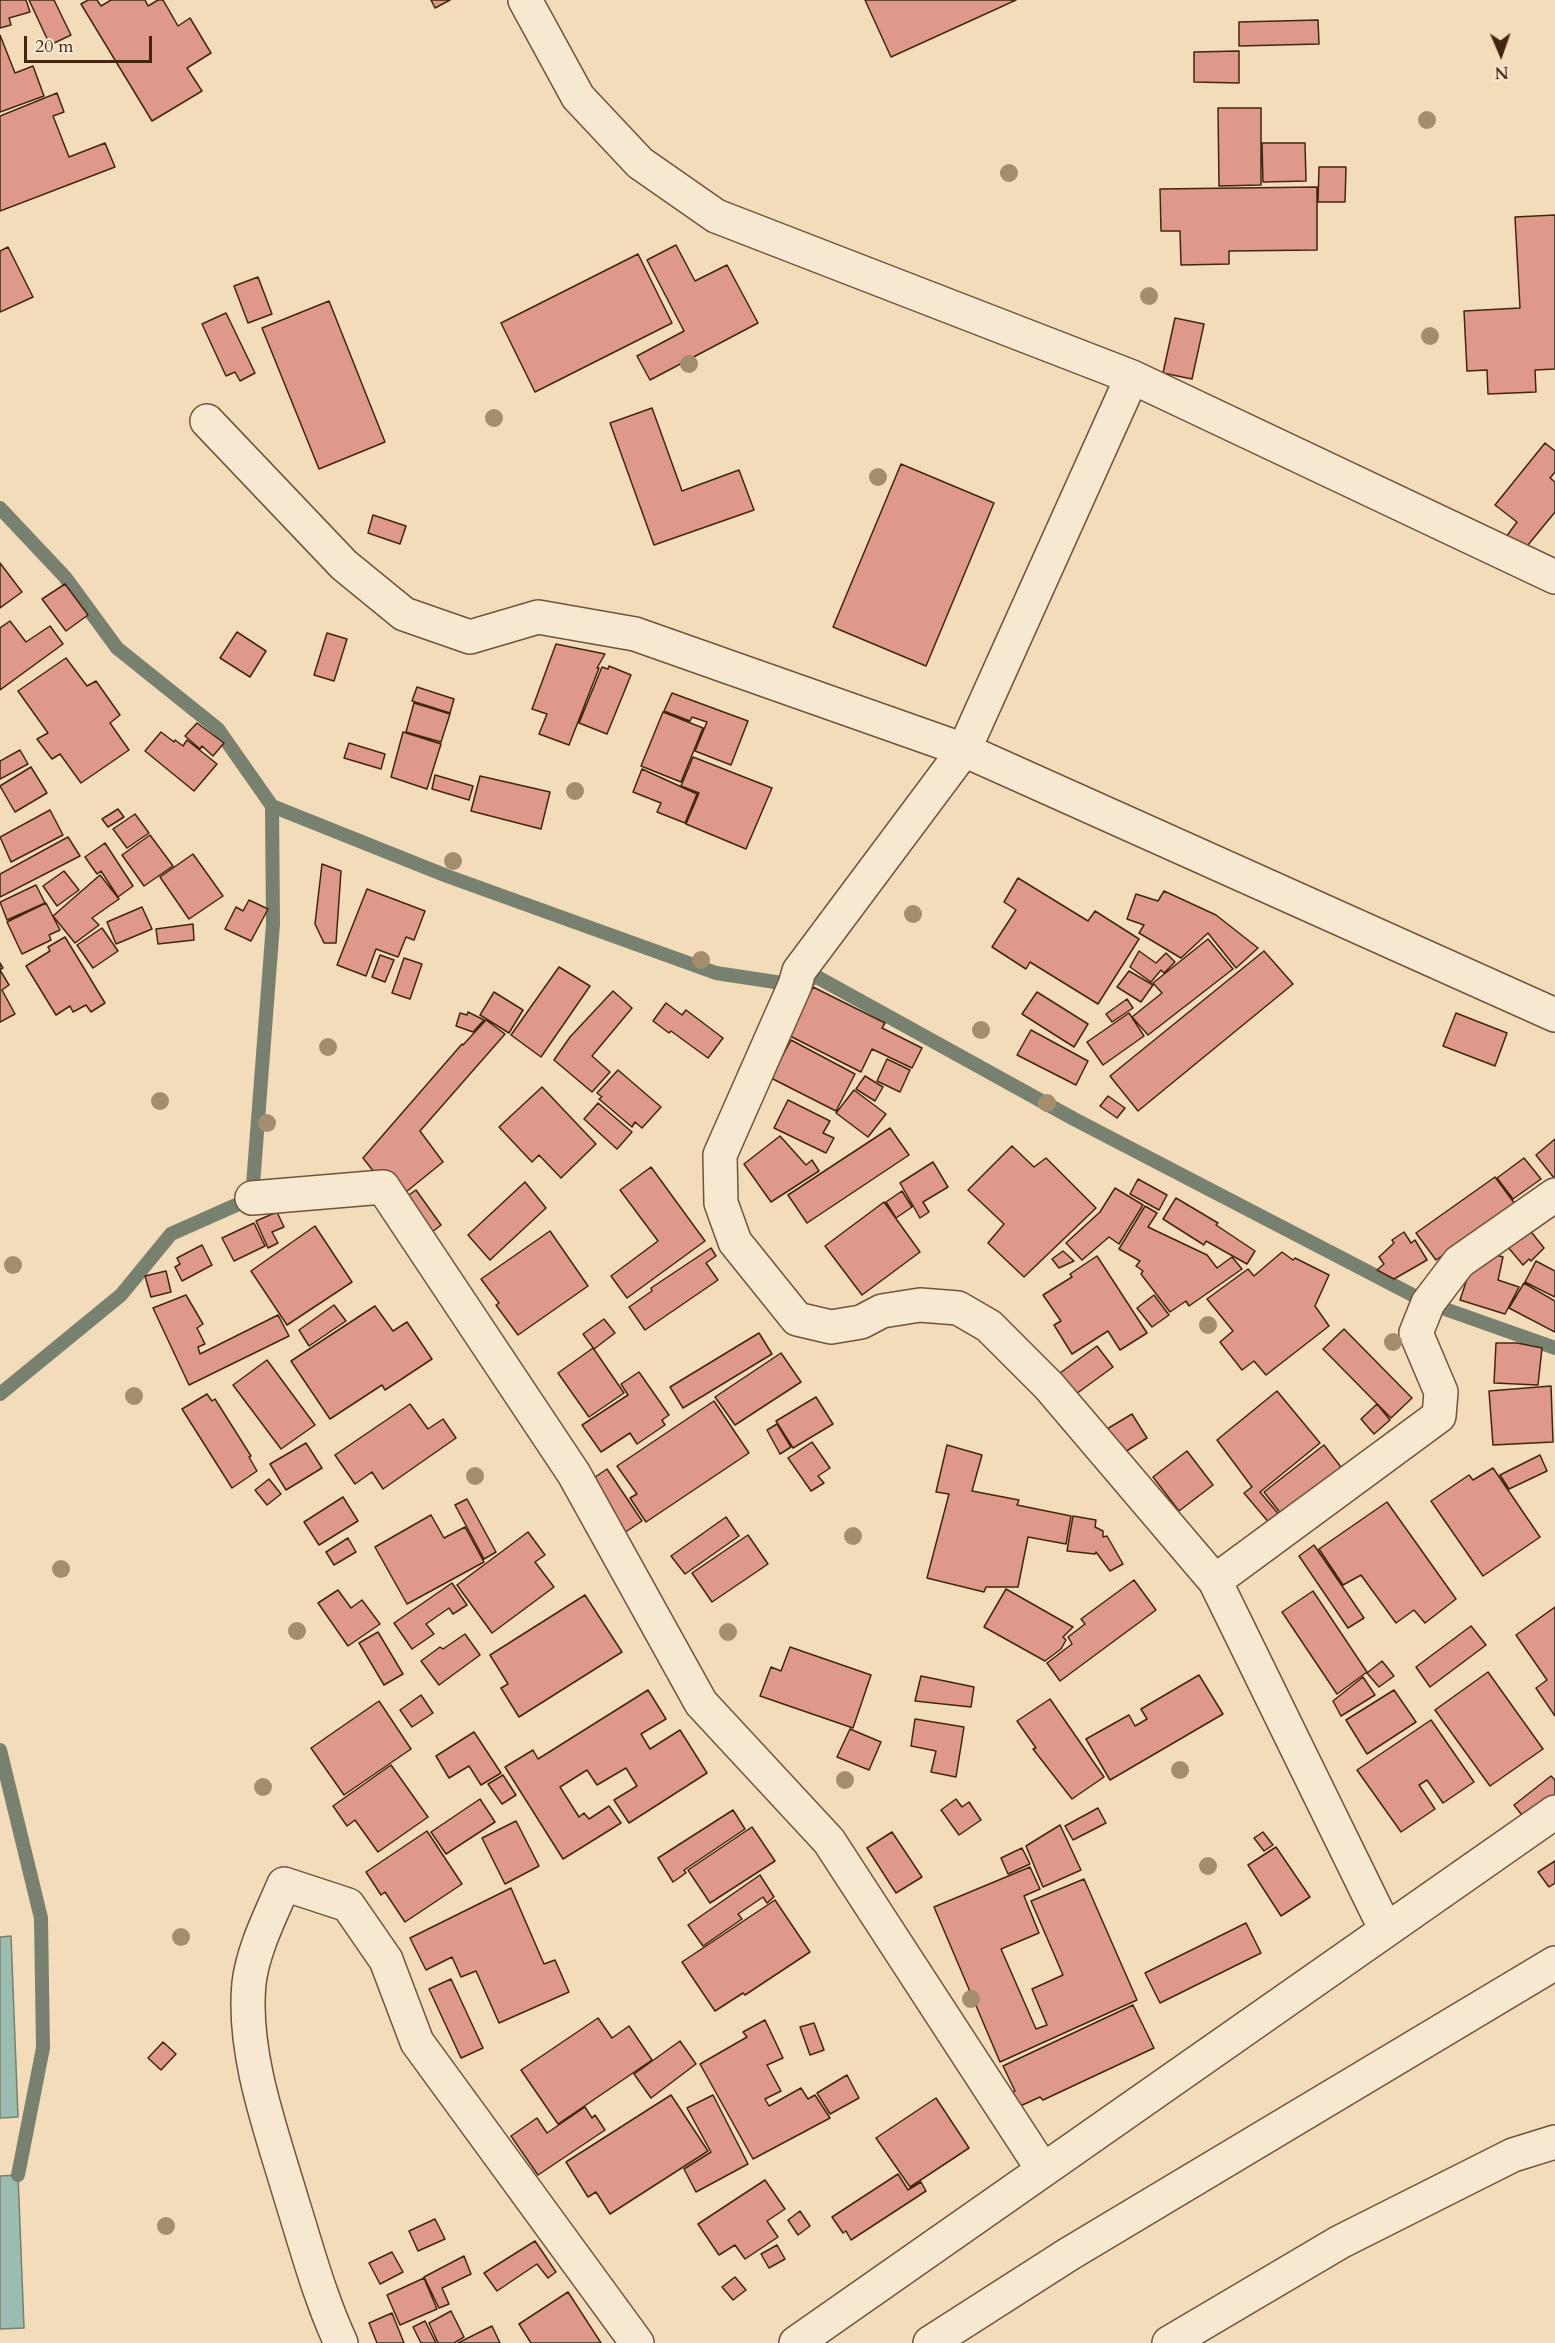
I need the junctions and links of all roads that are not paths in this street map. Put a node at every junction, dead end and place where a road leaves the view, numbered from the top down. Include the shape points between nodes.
1 (525, 0) edge
2 (1132, 377) junction
3 (207, 421) dead end
4 (1555, 578) edge
5 (964, 750) junction
6 (1555, 1015) edge
7 (1555, 1195) edge
8 (252, 1198) dead end
9 (1215, 1581) junction
10 (1555, 1812) edge
11 (1386, 1930) junction
12 (1555, 1963) edge
13 (1555, 2142) edge
14 (1043, 2170) junction
15 (341, 2343) edge
16 (637, 2343) edge
17 (796, 2343) edge
18 (930, 2343) edge
19 (1168, 2343) edge

1 - 2 street via 578,97 640,163 716,216
2 - 4 street
2 - 5 street
3 - 5 street via 344,565 404,614 470,637 538,616 635,634
5 - 6 street
5 - 9 street via 799,971 720,1155 720,1203 735,1242 797,1319 831,1327 861,1322 882,1311 920,1305 958,1308 989,1326 1049,1386
7 - 9 street via 1459,1262 1428,1303 1416,1333 1441,1392 1439,1416
8 - 14 street via 383,1187 574,1474 701,1703 829,1841
9 - 11 street
10 - 11 street
11 - 14 street
12 - 18 street via 1069,2254
13 - 19 street via 1513,2155 1340,2242
14 - 17 street
15 - 16 street via 325,2309 279,2156 248,2032 249,1982 259,1944 284,1884 348,1905 386,1960 417,2042

